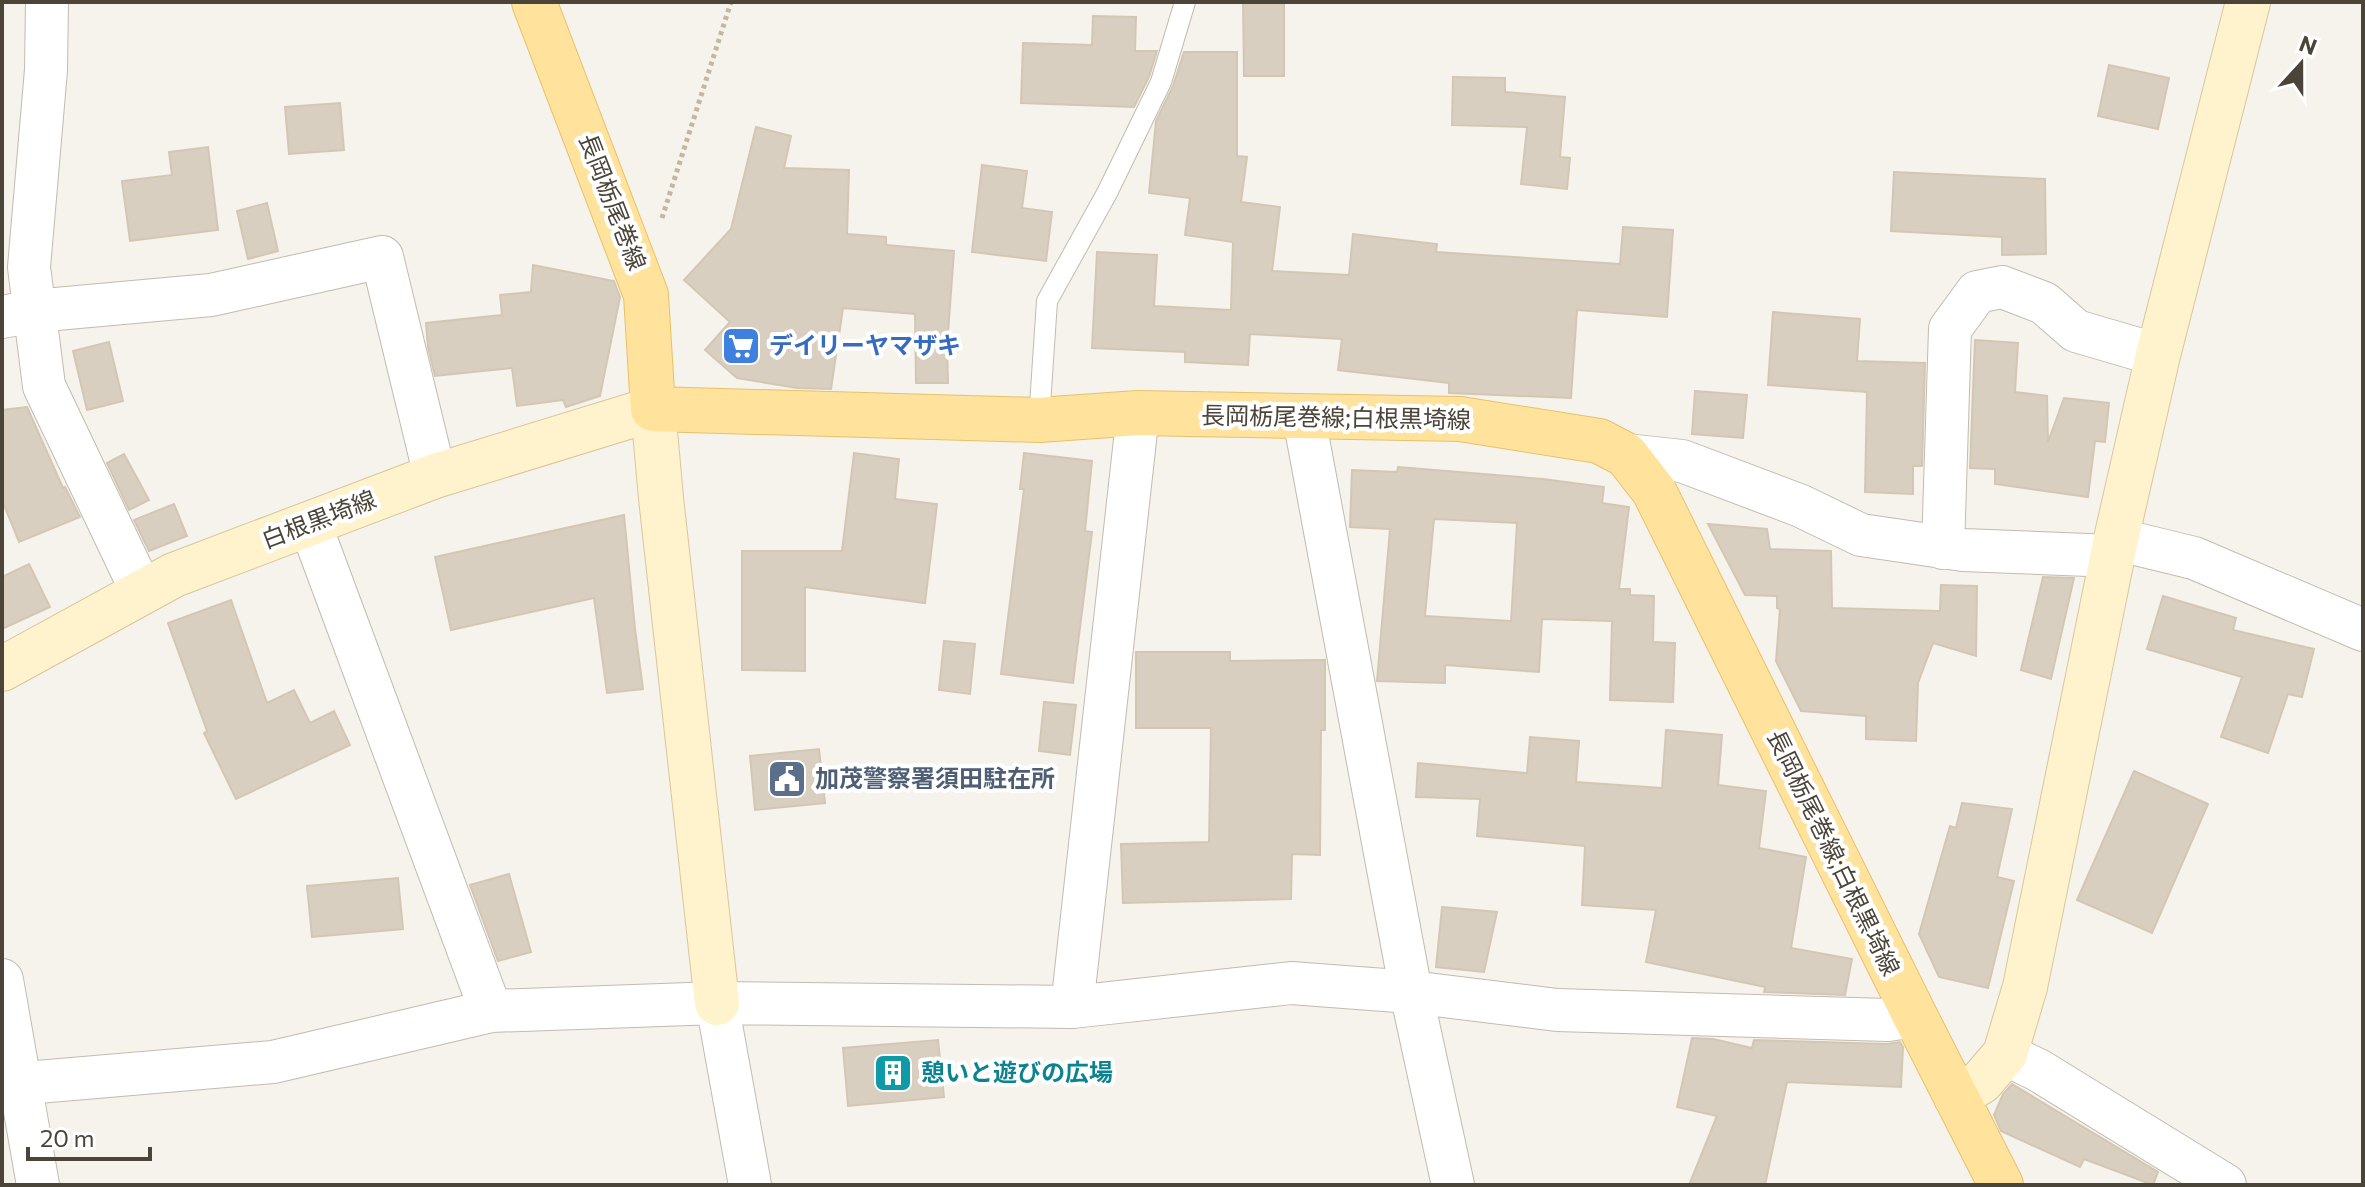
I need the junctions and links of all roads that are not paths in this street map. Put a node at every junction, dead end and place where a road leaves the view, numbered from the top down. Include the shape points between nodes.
1 (47, 2) edge
2 (534, 2) edge
3 (1185, 2) edge
4 (2248, 2) edge
5 (18, 314) edge
6 (2158, 355) junction
7 (653, 409) junction
8 (1138, 413) junction
9 (1304, 418) junction
10 (1039, 420) junction
11 (1626, 455) junction
12 (435, 476) junction
13 (310, 524) junction
14 (2115, 547) junction
15 (1943, 548) junction
16 (142, 592) junction
17 (2363, 630) edge
18 (2, 669) edge
19 (2, 980) edge
20 (1411, 992) junction
21 (717, 1003) junction
22 (1072, 1007) junction
23 (491, 1011) junction
24 (1915, 1016) junction
25 (2005, 1054) junction
26 (11, 1086) edge
27 (1956, 1097) junction
28 (38, 1185) edge
29 (750, 1185) edge
30 (1453, 1185) edge
31 (2001, 1185) edge
32 (2225, 1185) edge

1 - 5 street via 29,267
2 - 7 main road, 長岡栃尾巻線 via 646,295
3 - 10 lane via 1161,82 1047,301
4 - 6 street
5 - 12 street via 211,295 382,257
5 - 16 street via 44,386
6 - 14 street
6 - 15 street via 2076,331 2044,303 2002,287 1977,292 1950,329
7 - 10 main road, 長岡栃尾巻線;白根黒埼線
7 - 12 street, 白根黒埼線
7 - 21 street
8 - 9 main road, 長岡栃尾巻線;白根黒埼線
8 - 10 main road, 長岡栃尾巻線;白根黒埼線
8 - 22 street
9 - 11 main road, 長岡栃尾巻線;白根黒埼線 via 1460,419 1599,441
9 - 20 street
11 - 15 street via 1682,461 1861,535
11 - 24 main road, 長岡栃尾巻線;白根黒埼線 via 1654,491
12 - 13 street, 白根黒埼線
13 - 16 street, 白根黒埼線
13 - 23 street
14 - 15 street
14 - 17 street via 2194,558
14 - 25 street via 2025,987
16 - 18 street, 白根黒埼線
19 - 26 street
20 - 22 street via 1291,983
20 - 24 street via 1557,1010 1888,1020
20 - 30 street
21 - 22 street
21 - 23 street
21 - 29 street
23 - 26 street via 273,1062
24 - 27 main road, 長岡栃尾巻線;白根黒埼線
25 - 27 street via 1981,1082
25 - 32 street
26 - 28 street
27 - 31 main road, 長岡栃尾巻線;白根黒埼線

